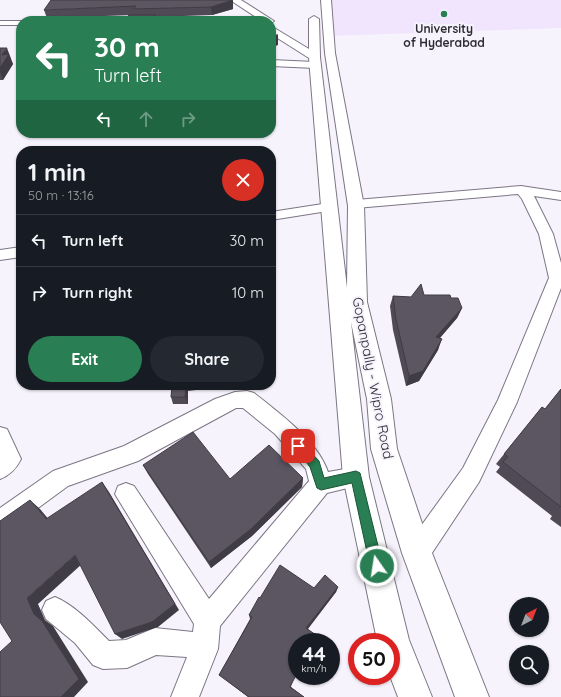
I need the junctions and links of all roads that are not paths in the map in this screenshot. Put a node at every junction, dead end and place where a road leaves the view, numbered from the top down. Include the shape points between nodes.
1 (228, 0) edge
2 (235, 0) edge
3 (312, 0) edge
4 (326, 0) edge
5 (252, 16) edge
6 (260, 16) edge
7 (0, 23) edge
8 (16, 23) edge
9 (276, 26) edge
10 (276, 31) edge
11 (315, 53) junction
12 (276, 62) edge
13 (521, 190) junction
14 (561, 196) edge
15 (356, 204) junction
16 (329, 207) junction
17 (276, 215) edge
18 (16, 253) edge
19 (0, 256) edge
20 (559, 277) edge
21 (0, 436) edge
22 (0, 469) edge
23 (356, 477) junction
24 (321, 484) junction
25 (126, 494) dead end
26 (4, 515) edge
27 (417, 553) junction
28 (55, 610) dead end
29 (208, 621) junction
30 (204, 649) junction
31 (185, 697) edge
32 (415, 697) edge
33 (472, 697) edge

1 - 5 main road
2 - 6 main road
3 - 11 main road, Gopanpally - Wipro Road
4 - 15 main road, Gopanpally - Wipro Road via 330,53
7 - 8 street
9 - 11 main road
10 - 11 main road
11 - 12 street
11 - 16 main road, Gopanpally - Wipro Road
13 - 14 street
13 - 15 street
13 - 20 street via 528,197 546,234
15 - 27 main road, Gopanpally - Wipro Road via 357,302 379,399 384,449
16 - 17 street
16 - 23 main road, Gopanpally - Wipro Road
18 - 19 street
20 - 27 street via 507,402 471,475
21 - 22 street via 10,459
23 - 24 street
23 - 32 main road, Gopanpally - Wipro Road via 393,640
24 - 26 street via 315,464 282,428 247,399 222,405 130,454 61,478
24 - 29 street
25 - 29 street
27 - 33 main road, Gopanpally - Wipro Road
28 - 30 street via 84,634 103,655 128,654 155,641 186,644
29 - 30 street
30 - 31 street

